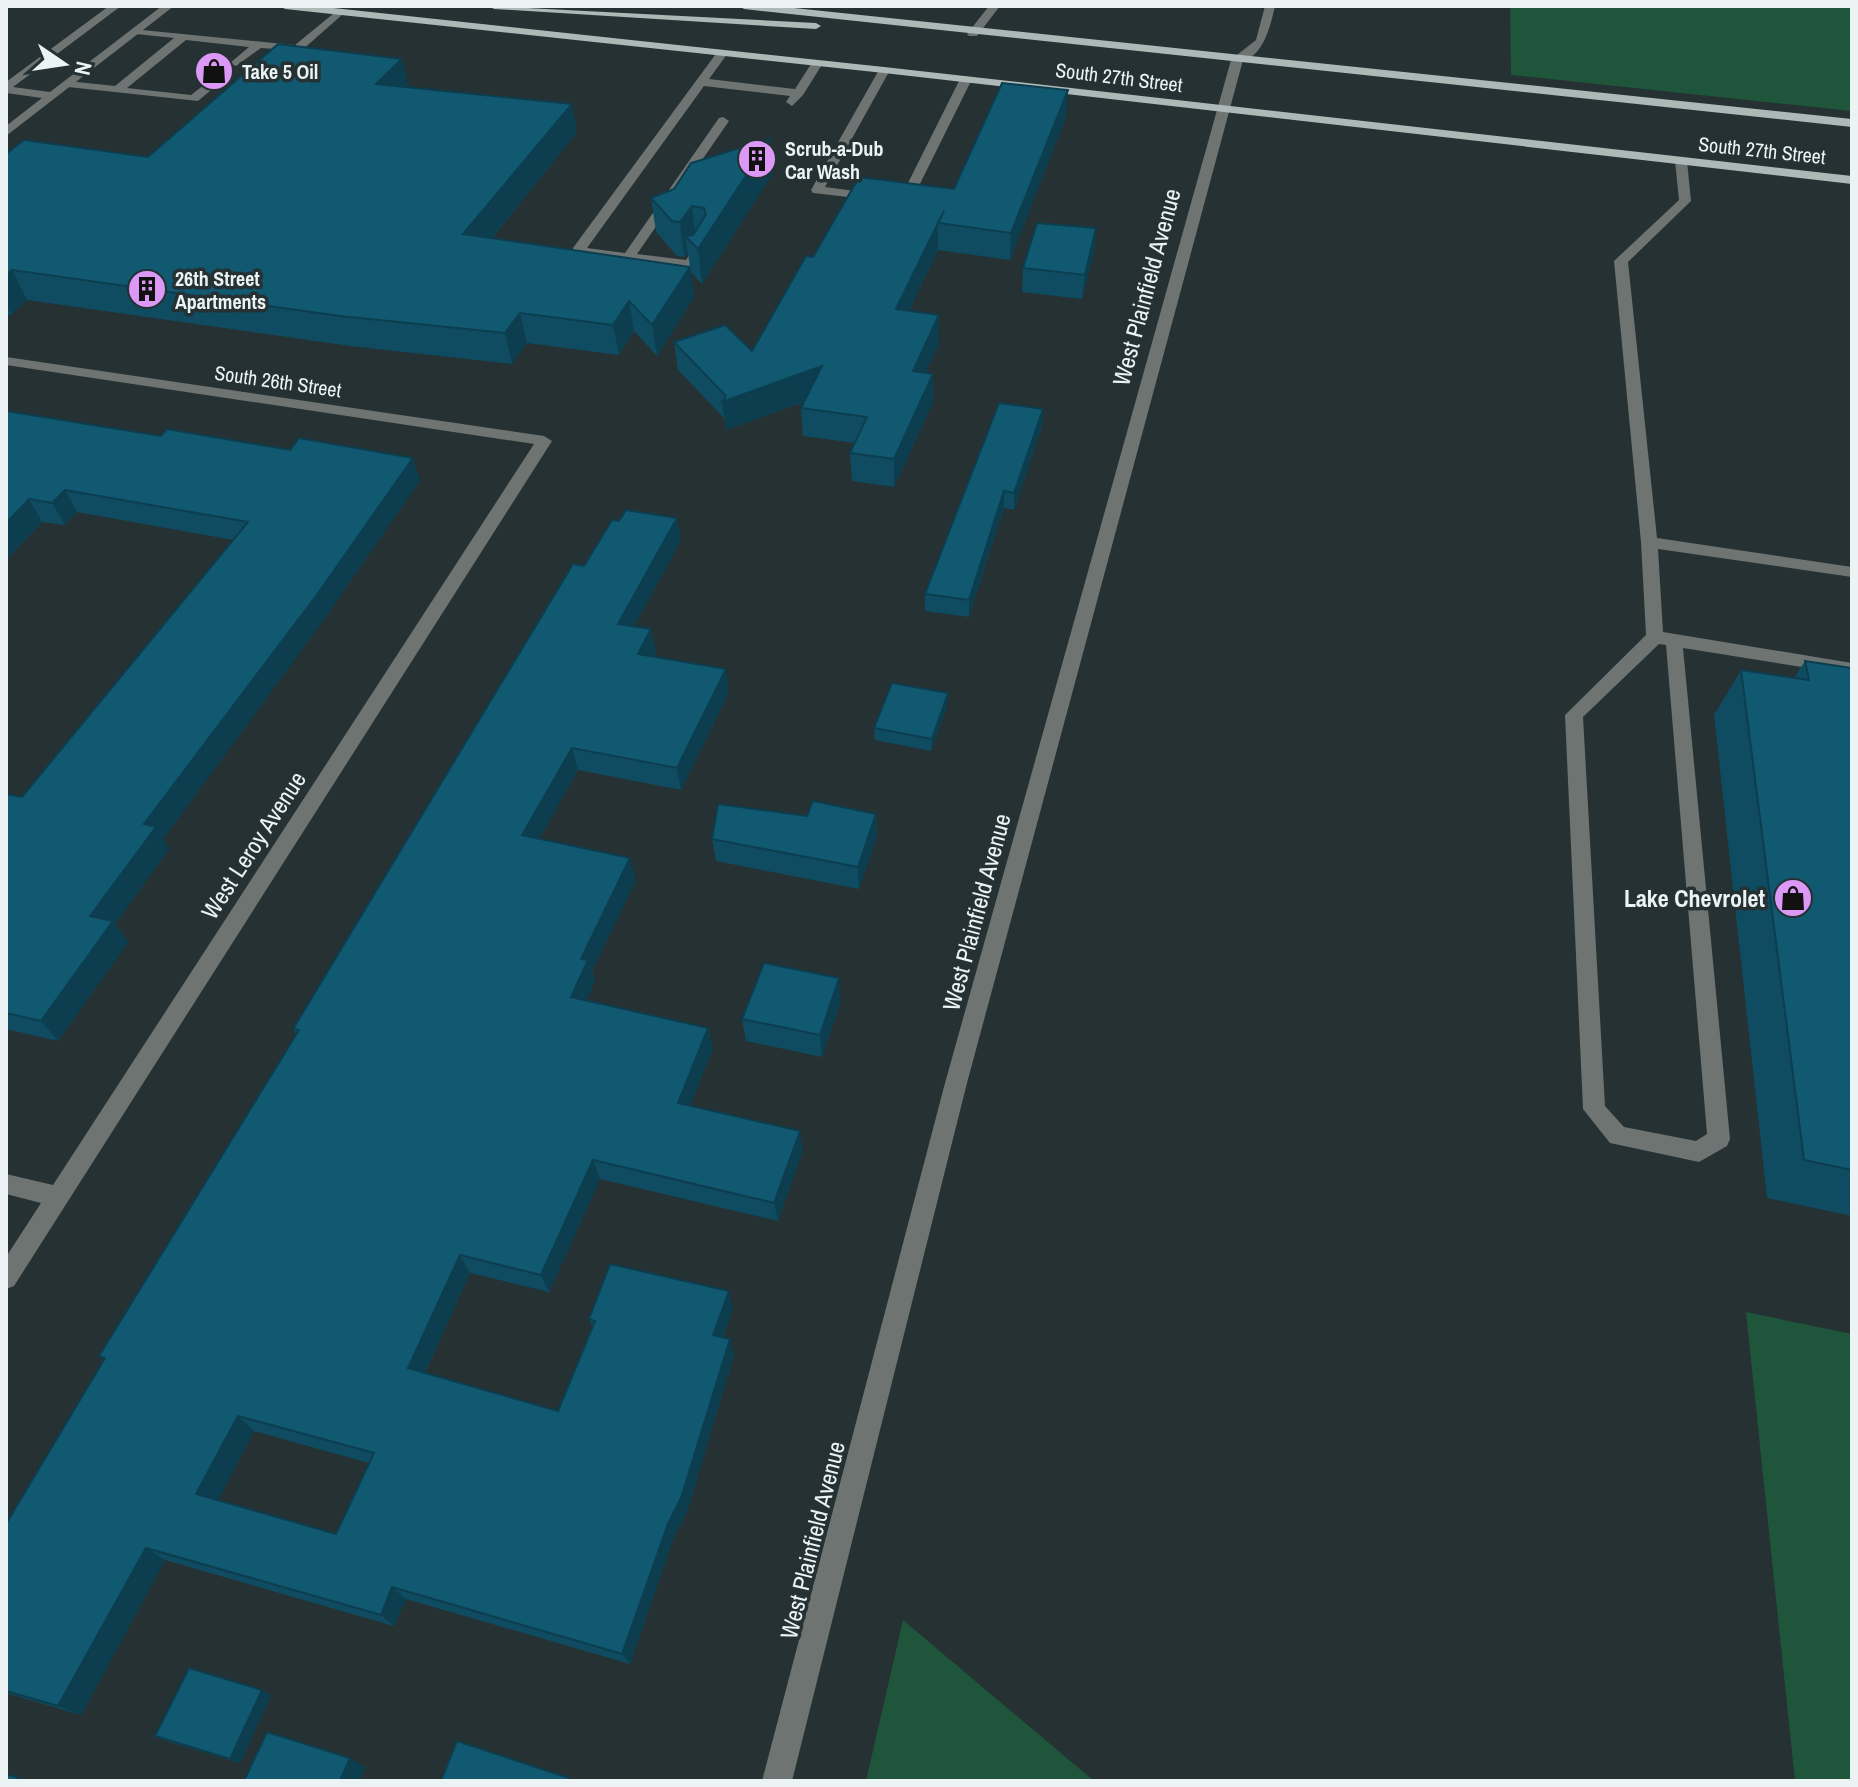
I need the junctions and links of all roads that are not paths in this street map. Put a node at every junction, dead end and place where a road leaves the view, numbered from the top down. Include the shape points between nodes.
1 (116, 6) edge
2 (169, 6) edge
3 (285, 6) edge
4 (494, 6) edge
5 (744, 6) edge
6 (995, 6) edge
7 (1270, 6) edge
8 (794, 9) edge
9 (339, 12) junction
10 (136, 31) junction
11 (974, 32) junction
12 (184, 36) junction
13 (258, 45) junction
14 (722, 53) junction
15 (1237, 60) junction
16 (236, 63) dead end
17 (817, 63) junction
18 (884, 70) junction
19 (966, 79) junction
20 (701, 82) junction
21 (213, 83) dead end
22 (68, 84) junction
23 (746, 87) junction
24 (6, 88) edge
25 (117, 90) junction
26 (799, 93) junction
27 (53, 96) junction
28 (737, 100) dead end
29 (790, 106) dead end
30 (1222, 108) junction
31 (723, 121) dead end
32 (1852, 123) edge
33 (6, 132) edge
34 (1681, 161) junction
35 (1852, 180) edge
36 (701, 247) edge
37 (629, 257) junction
38 (6, 361) edge
39 (544, 441) joint
40 (1649, 542) junction
41 (1852, 572) edge
42 (1664, 639) junction
43 (1852, 669) edge
44 (6, 1184) edge
45 (58, 1197) junction
46 (6, 1278) edge
47 (777, 1781) edge

1 - 24 street
2 - 10 street
3 - 9 main road, South 27th Street
4 - 11 main road
5 - 8 main road, South 27th Street
6 - 11 street
7 - 15 street via 1261,41
8 - 11 main road, South 27th Street
9 - 13 street via 297,49
9 - 14 main road, South 27th Street
10 - 12 street
10 - 22 street
11 - 15 main road, South 27th Street
12 - 13 street
12 - 25 street
13 - 16 street
14 - 17 main road, South 27th Street
14 - 20 street
15 - 30 street, West Plainfield Avenue
15 - 32 main road, South 27th Street
17 - 18 main road, South 27th Street
17 - 26 street
18 - 19 main road, South 27th Street
18 - 19 street via 817,190 905,201
19 - 30 main road, South 27th Street
20 - 23 street
20 - 37 street via 578,251
21 - 25 street via 194,99
22 - 25 street
22 - 27 street
23 - 26 street
23 - 28 street
24 - 27 street
26 - 29 street
27 - 33 street
30 - 34 main road, South 27th Street
30 - 47 street, West Plainfield Avenue via 956,1083
31 - 37 street
34 - 35 main road, South 27th Street
34 - 40 street via 1685,201 1621,261
36 - 37 street via 690,265
38 - 39 street, South 26th Street
39 - 45 street, West Leroy Avenue
40 - 41 street
40 - 42 street
42 - 42 street via 1679,723 1719,1139 1699,1152 1618,1136 1594,1109 1574,715
42 - 43 street
44 - 45 street
45 - 46 street, West Leroy Avenue

